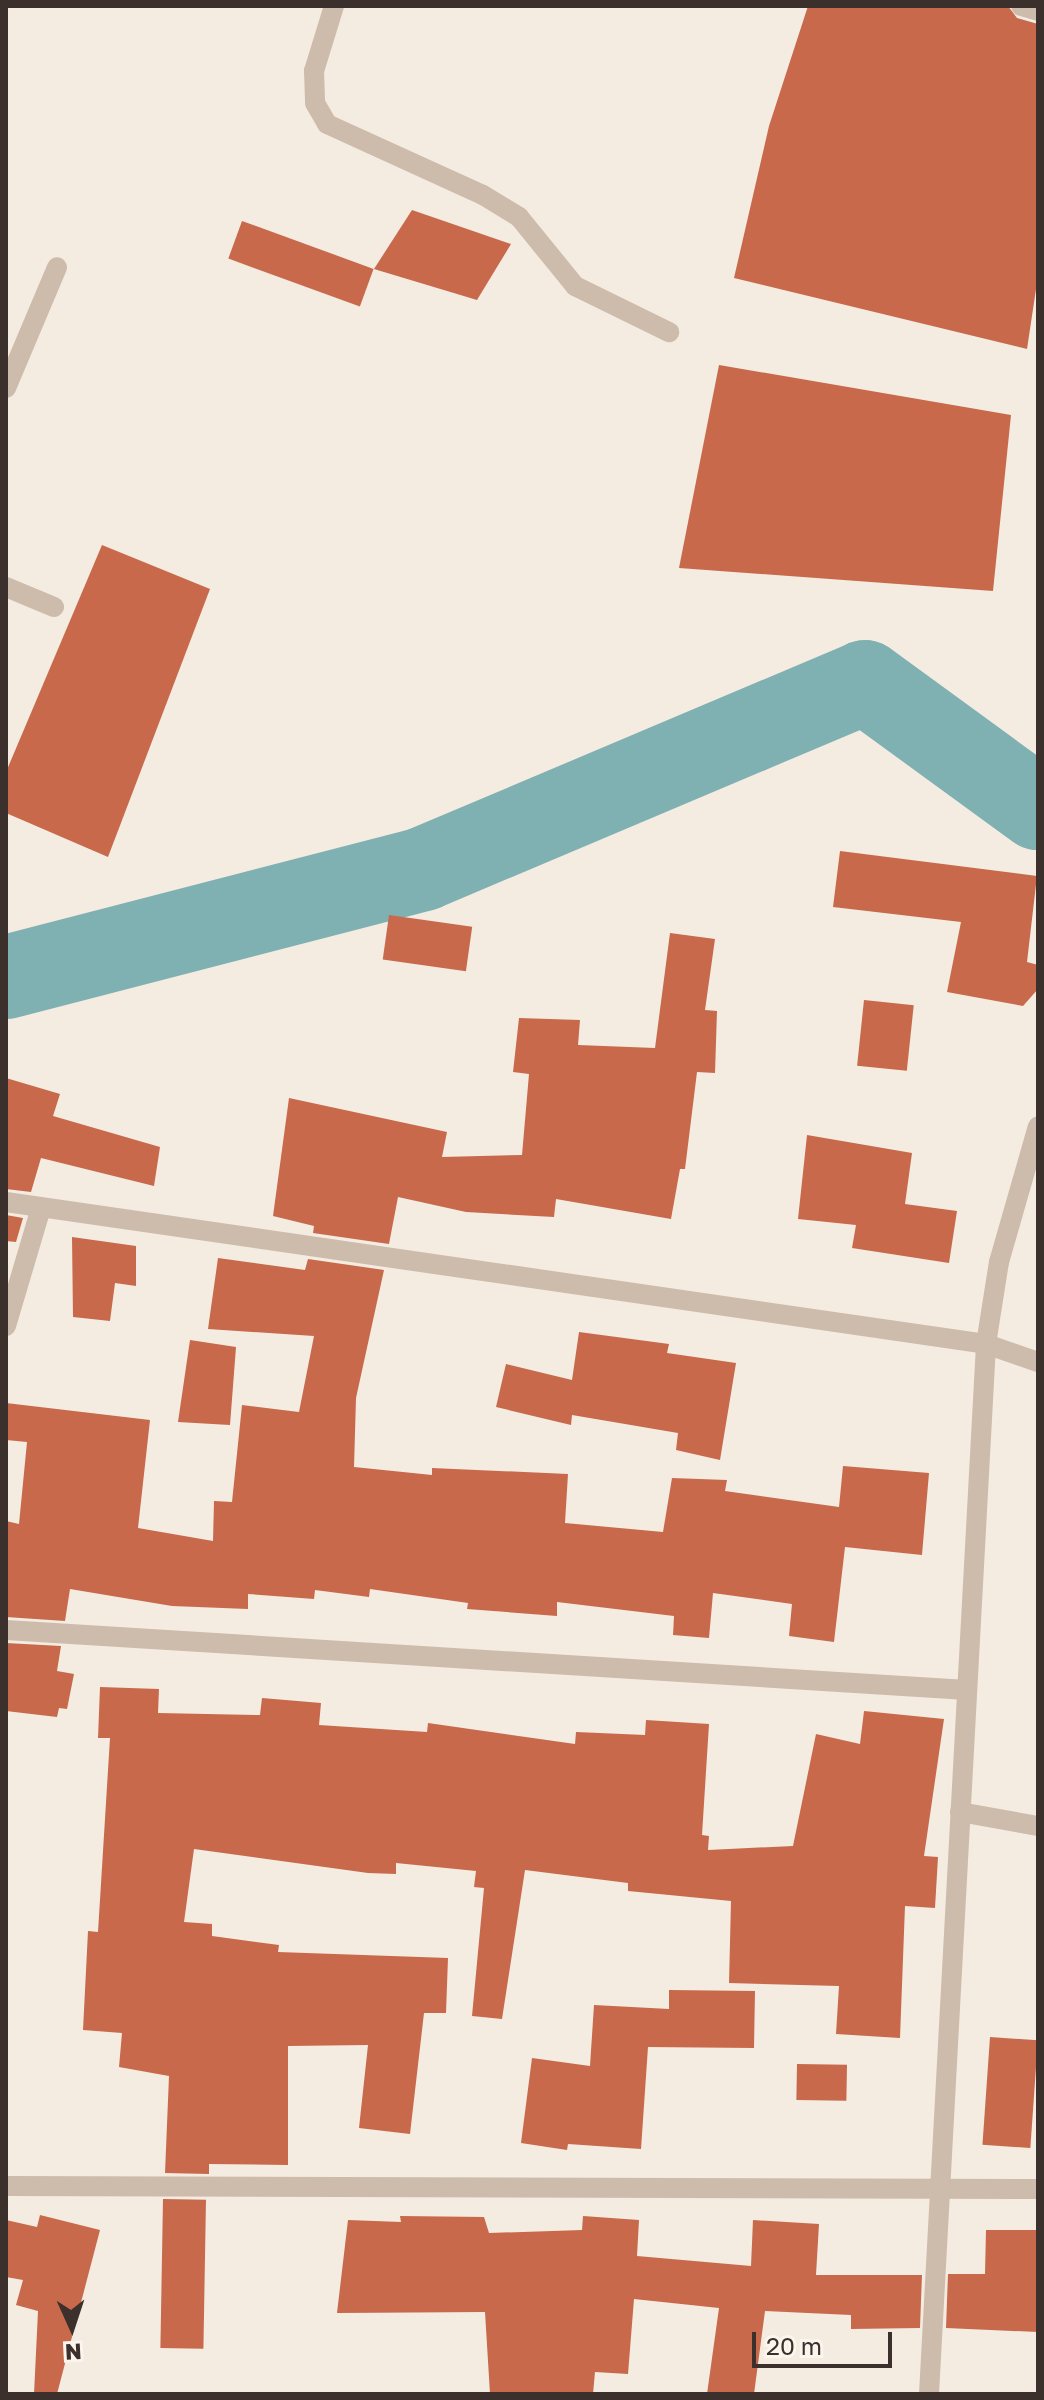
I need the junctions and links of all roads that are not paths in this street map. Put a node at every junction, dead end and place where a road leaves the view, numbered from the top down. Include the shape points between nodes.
1 (334, 6) edge
2 (1021, 6) edge
3 (1038, 11) edge
4 (57, 267) dead end
5 (669, 332) dead end
6 (6, 388) edge
7 (6, 587) edge
8 (54, 607) dead end
9 (1038, 1126) edge
10 (6, 1202) edge
11 (41, 1208) junction
12 (6, 1326) edge
13 (986, 1344) junction
14 (1038, 1362) edge
15 (6, 1630) edge
16 (967, 1690) junction
17 (960, 1812) junction
18 (1038, 1826) edge
19 (6, 2186) edge
20 (941, 2187) junction
21 (1038, 2189) edge
22 (929, 2394) edge

1 - 5 street via 314,71 315,103 327,124 483,195 519,217 575,286
2 - 3 street
4 - 6 street
7 - 8 street
9 - 13 street via 999,1262
10 - 11 street
11 - 12 street
11 - 13 street
13 - 14 street
13 - 16 street
15 - 16 street
16 - 17 street
17 - 18 street
17 - 20 street
19 - 20 street
20 - 21 street
20 - 22 street

